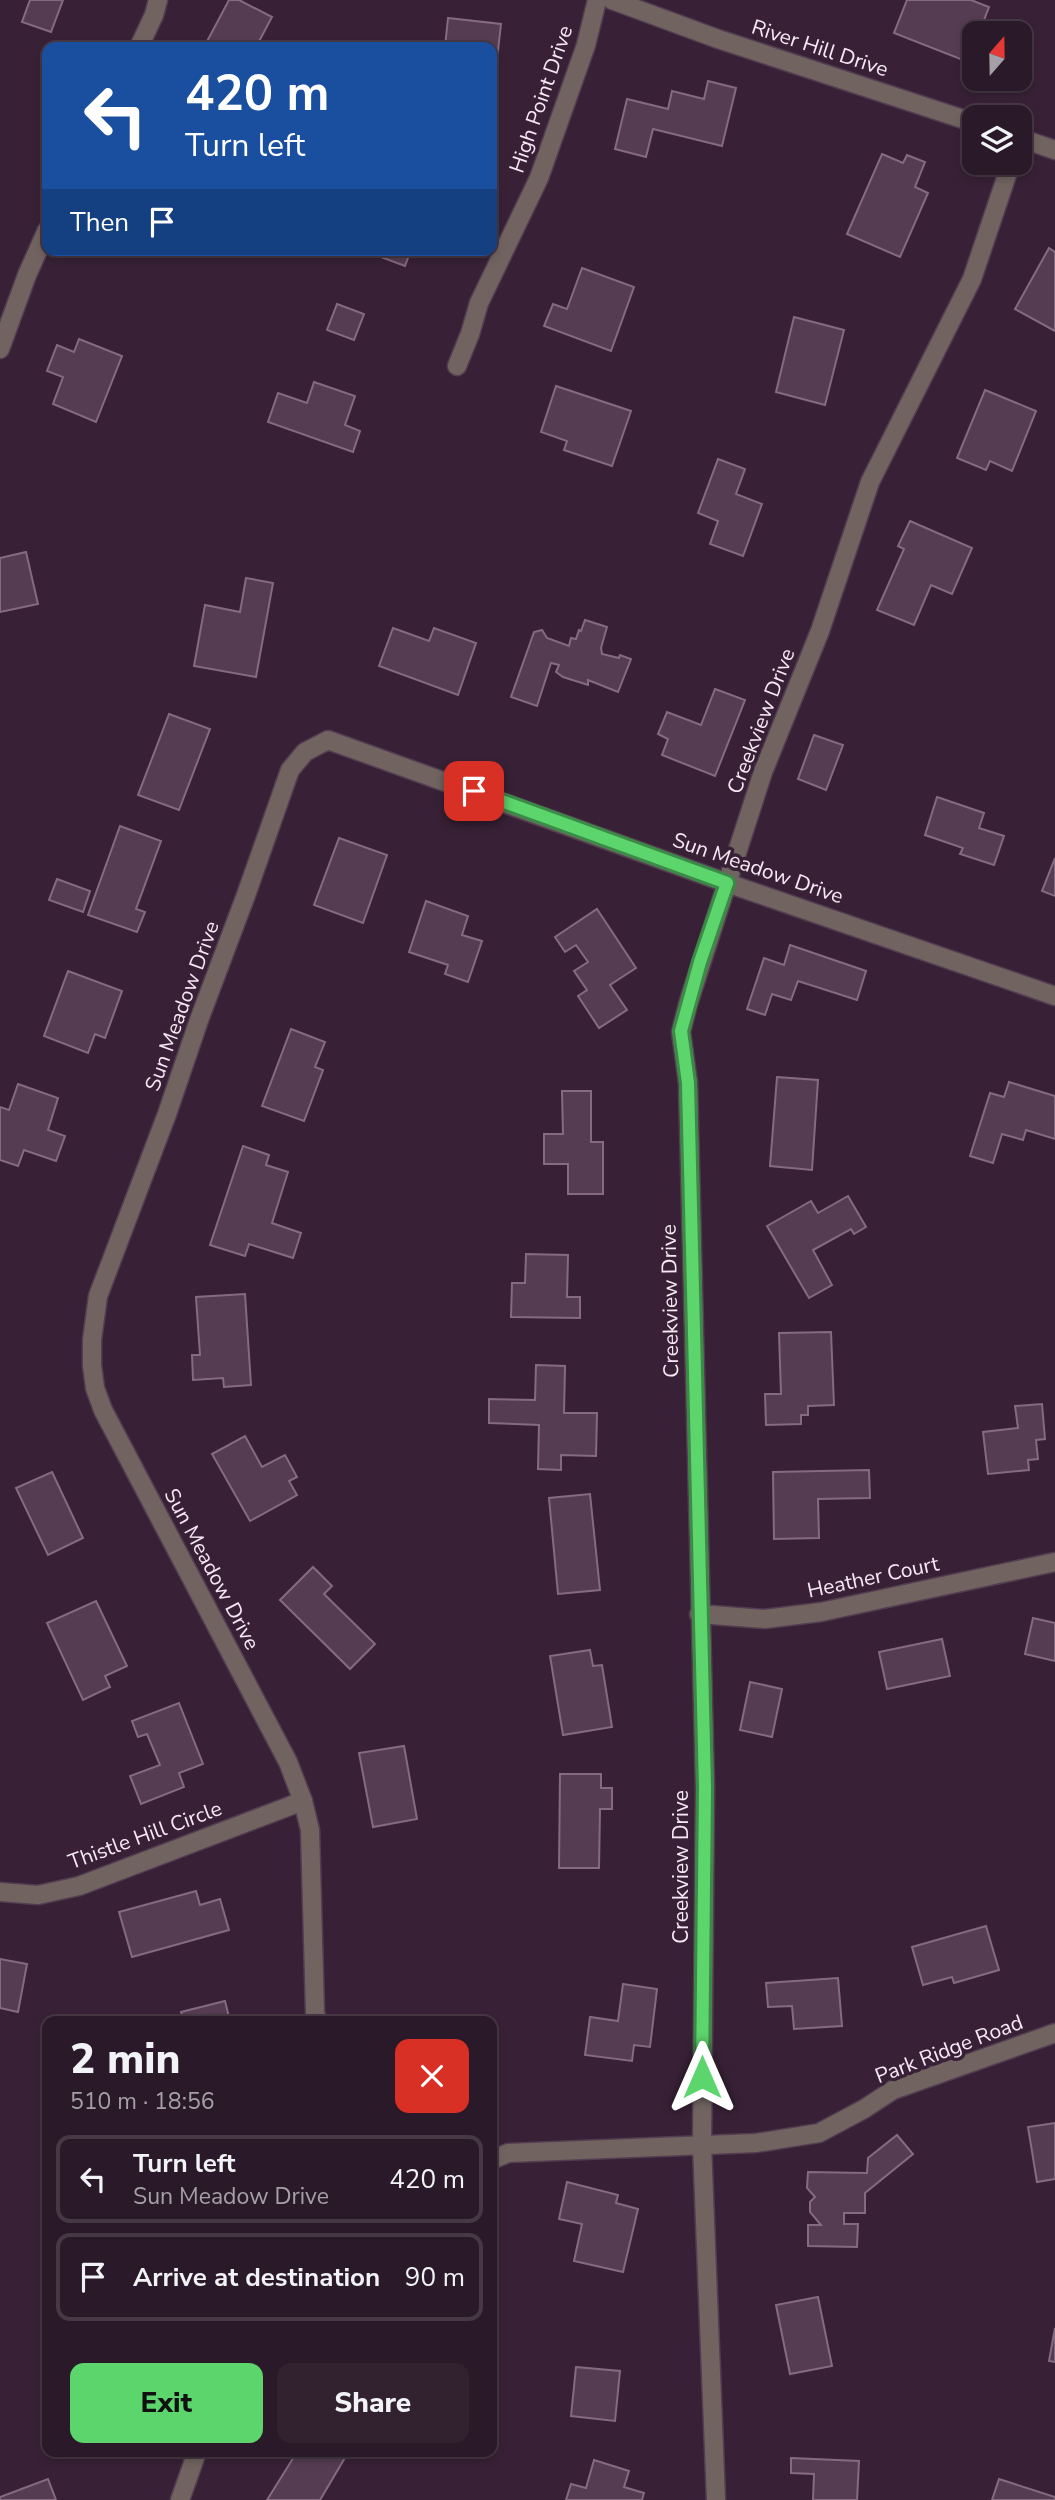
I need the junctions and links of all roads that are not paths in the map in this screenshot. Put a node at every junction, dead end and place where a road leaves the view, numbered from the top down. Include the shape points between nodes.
1 (158, 0) edge
2 (597, 0) edge
3 (612, 0) edge
4 (141, 42) edge
5 (962, 119) edge
6 (1032, 142) edge
7 (1055, 150) edge
8 (1006, 175) edge
9 (42, 241) edge
10 (0, 349) edge
11 (457, 366) dead end
12 (727, 883) junction
13 (1055, 996) edge
14 (1055, 1562) edge
15 (699, 1614) junction
16 (303, 1801) junction
17 (0, 1892) edge
18 (316, 2016) edge
19 (1055, 2033) edge
20 (702, 2145) junction
21 (497, 2158) edge
22 (195, 2457) edge
23 (180, 2500) edge
24 (716, 2500) edge

1 - 4 street
2 - 11 street, High Point Drive via 539,178 479,303
3 - 5 street, River Hill Drive
6 - 7 street
8 - 12 street, Creekview Drive via 972,279 870,482
9 - 10 street
12 - 13 street, Sun Meadow Drive
12 - 15 street, Creekview Drive via 681,1031 688,1083
12 - 16 street, Sun Meadow Drive via 328,740 305,752 290,770 97,1296 92,1340 94,1388 103,1410 288,1762
14 - 15 street, Heather Court via 821,1612 765,1619
15 - 20 street, Creekview Drive via 705,1788
16 - 17 street, Thistle Hill Circle via 79,1886 38,1895
16 - 18 street, Sun Meadow Drive via 310,1830
19 - 20 street, Park Ridge Road via 893,2090 819,2133 756,2143
20 - 21 street, Park Ridge Road via 508,2153
20 - 24 street, Creekview Drive
22 - 23 street

